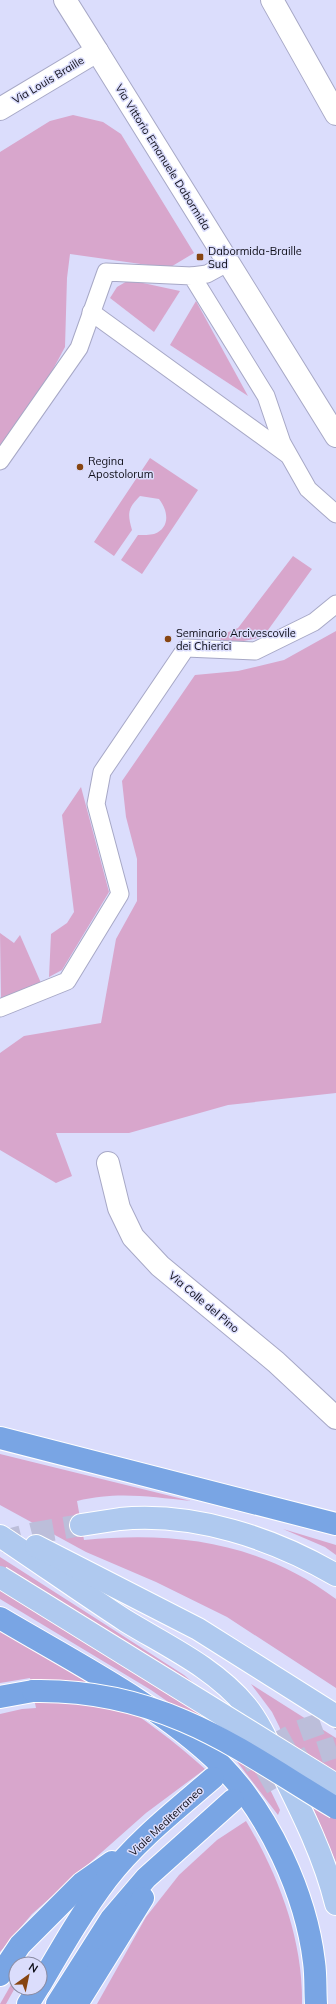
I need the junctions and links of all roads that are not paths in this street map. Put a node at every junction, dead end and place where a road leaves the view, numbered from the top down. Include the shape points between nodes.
1 (66, 0) edge
2 (272, 0) edge
3 (97, 51) junction
4 (0, 109) edge
5 (336, 114) edge
6 (229, 262) junction
7 (192, 276) junction
8 (91, 312) junction
9 (336, 436) edge
10 (290, 457) junction
11 (0, 461) edge
12 (336, 514) edge
13 (336, 604) edge
14 (0, 1008) edge
15 (108, 1163) dead end
16 (336, 1418) edge
17 (0, 1438) edge
18 (336, 1524) edge
19 (81, 1525) tunnel mouth
20 (0, 1528) edge
21 (0, 1536) edge
22 (336, 1575) edge
23 (0, 1577) edge
24 (0, 1618) edge
25 (0, 1698) edge
26 (152, 1709) junction
27 (336, 1716) edge
28 (213, 1778) tunnel mouth
29 (336, 1785) edge
30 (233, 1800) tunnel mouth
31 (336, 1808) edge
32 (143, 1839) junction
33 (169, 1858) junction
34 (336, 1904) edge
35 (48, 1972) edge
36 (0, 1975) edge
37 (57, 2004) edge
38 (77, 2004) edge
39 (316, 2004) edge

1 - 3 street, Via Vittorio Emanuele Dabormida
2 - 5 street
3 - 4 street, Via Louis Braille
3 - 6 street, Via Vittorio Emanuele Dabormida
6 - 7 lane via 207,274
6 - 9 street, Via Vittorio Emanuele Dabormida
7 - 8 lane via 106,272
7 - 10 lane via 266,396 282,443
8 - 10 lane
8 - 11 lane via 79,348
10 - 12 lane via 308,489
13 - 14 lane via 314,622 255,651 186,648 102,772 96,804 120,894 67,981
15 - 16 street, Via Colle del Pino via 119,1208 133,1237 160,1266 276,1362
17 - 18 highway
19 - 22 main road via 129,1519 158,1519 201,1524 259,1538 291,1551
20 - 27 main road via 198,1629
21 - 34 main road via 125,1620 206,1670 247,1707 307,1821 330,1880
23 - 29 main road, bridge
24 - 26 highway
25 - 26 highway, bridge via 33,1691 82,1692
26 - 31 highway, bridge via 209,1733
26 - 39 highway via 221,1766 258,1809 286,1863 301,1906 314,1961
28 - 32 highway, Viale Mediterraneo
30 - 33 highway
32 - 35 highway, Viale Mediterraneo via 92,1900
32 - 36 highway via 82,1883 20,1945
33 - 37 highway via 146,1878 111,1919
33 - 38 highway

